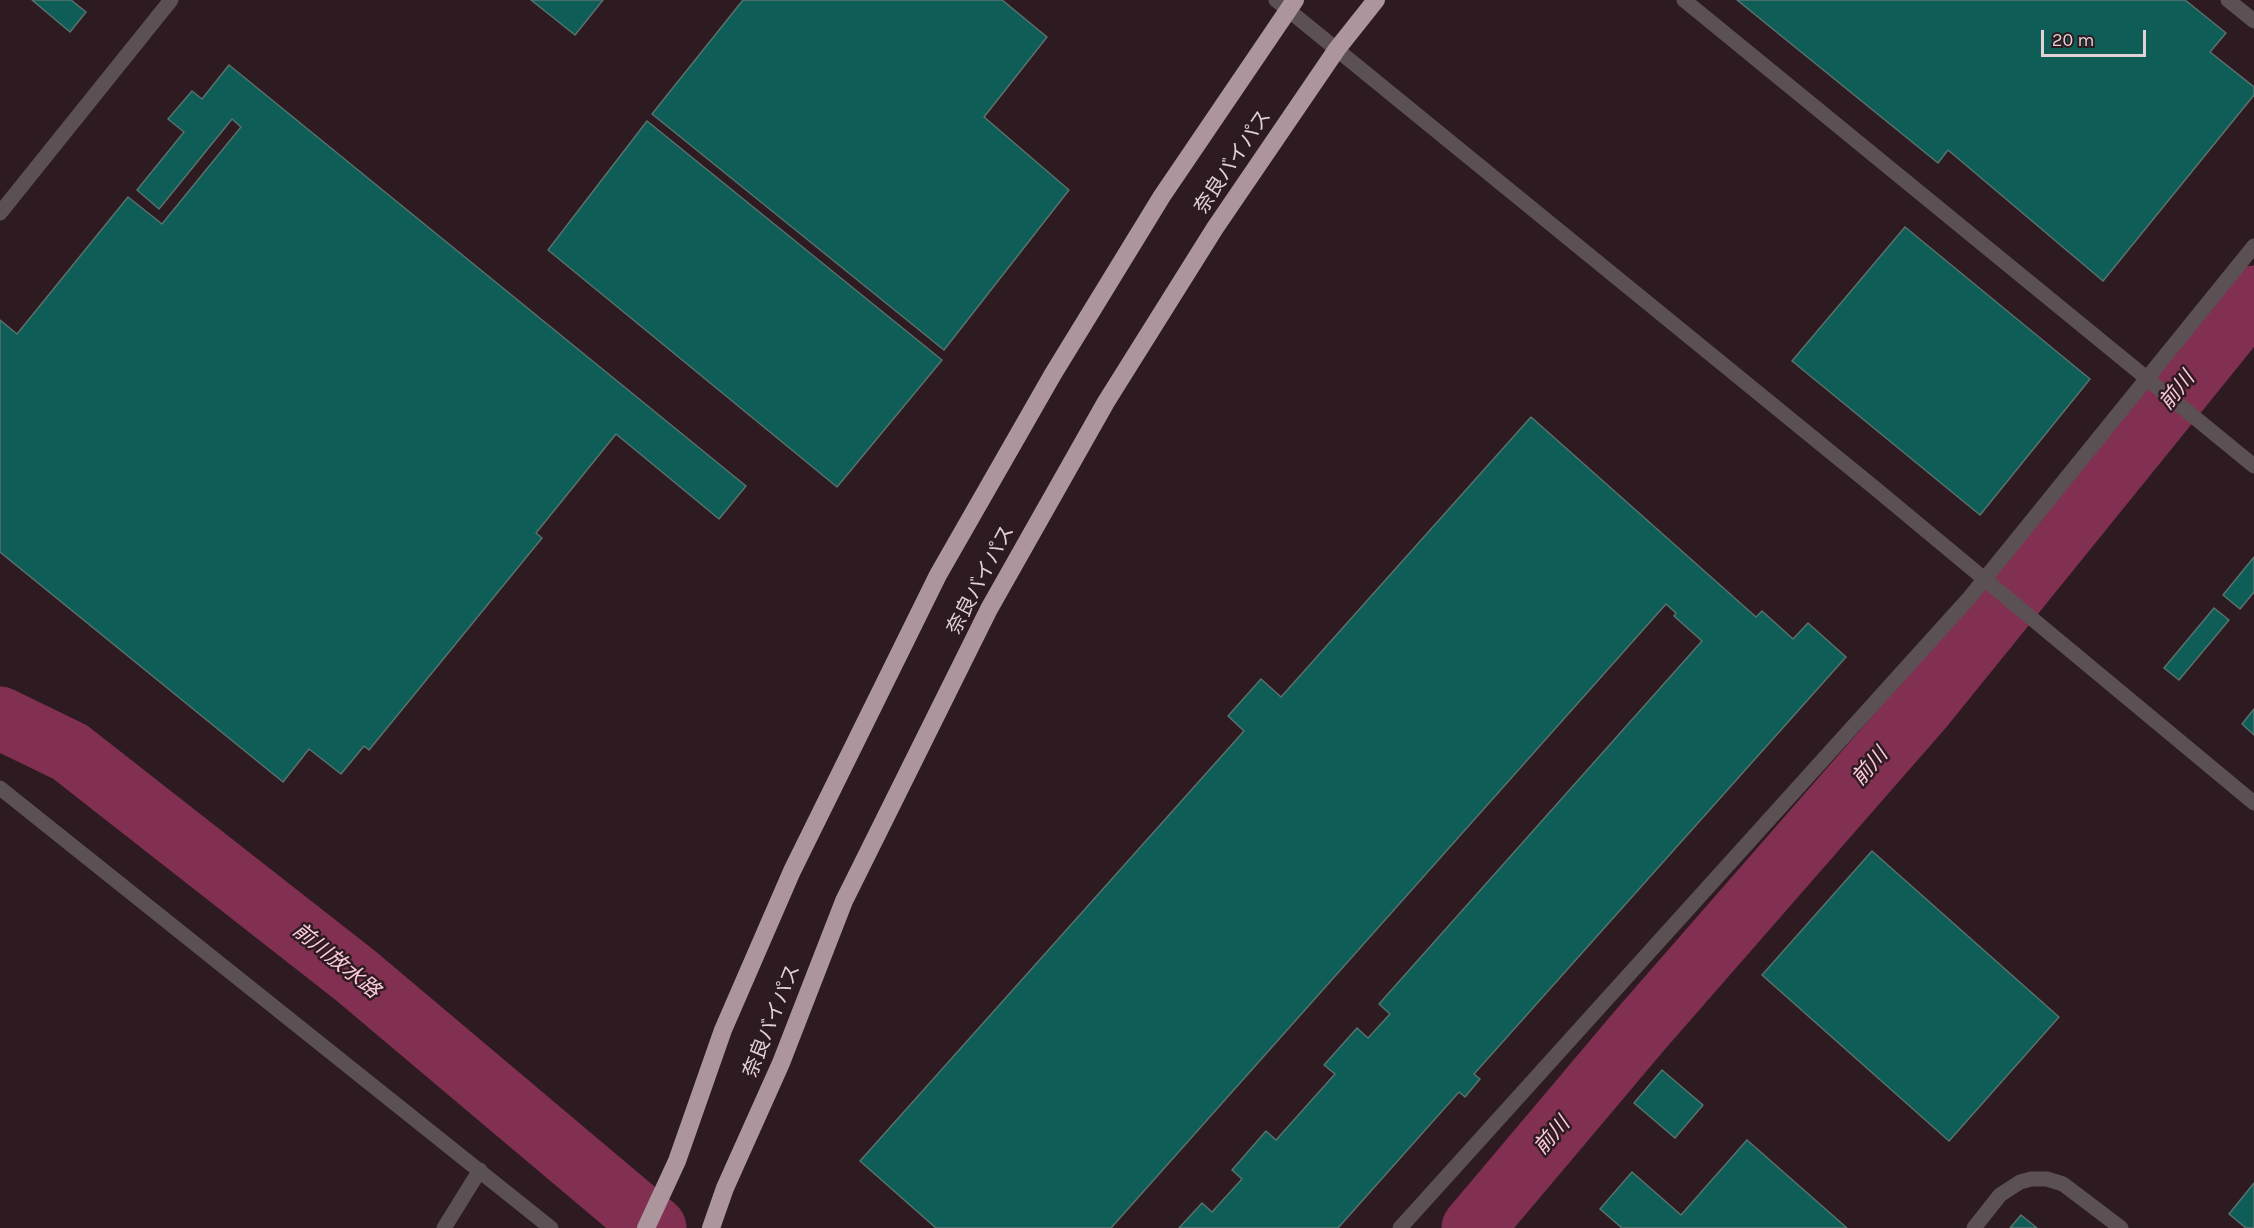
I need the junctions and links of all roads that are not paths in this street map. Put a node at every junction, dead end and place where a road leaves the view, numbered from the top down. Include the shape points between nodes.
1 (171, 0) edge
2 (1376, 0) edge
3 (1684, 0) edge
4 (2228, 0) edge
5 (1286, 3) edge
6 (2254, 21) edge
7 (1337, 50) junction
8 (0, 213) edge
9 (2254, 246) edge
10 (2147, 379) junction
11 (2254, 466) edge
12 (1984, 579) junction
13 (0, 788) edge
14 (2254, 803) edge
15 (480, 1170) junction
16 (444, 1228) edge
17 (551, 1228) edge
18 (646, 1228) edge
19 (711, 1228) edge
20 (1400, 1228) edge
21 (1974, 1228) edge
22 (2121, 1228) edge

1 - 8 street
2 - 7 highway, 奈良バイパス
3 - 10 street
4 - 6 street
5 - 7 street
5 - 18 highway, 奈良バイパス via 1155,206 938,575 792,871 723,1030 677,1161
7 - 12 street
7 - 19 highway, 奈良バイパス via 1215,228 1106,402 989,609 844,901
9 - 10 street
10 - 11 street
10 - 12 street
12 - 14 street
12 - 20 street
13 - 15 street
15 - 16 street
15 - 17 street
21 - 22 street via 2009,1187 2031,1179 2063,1184

